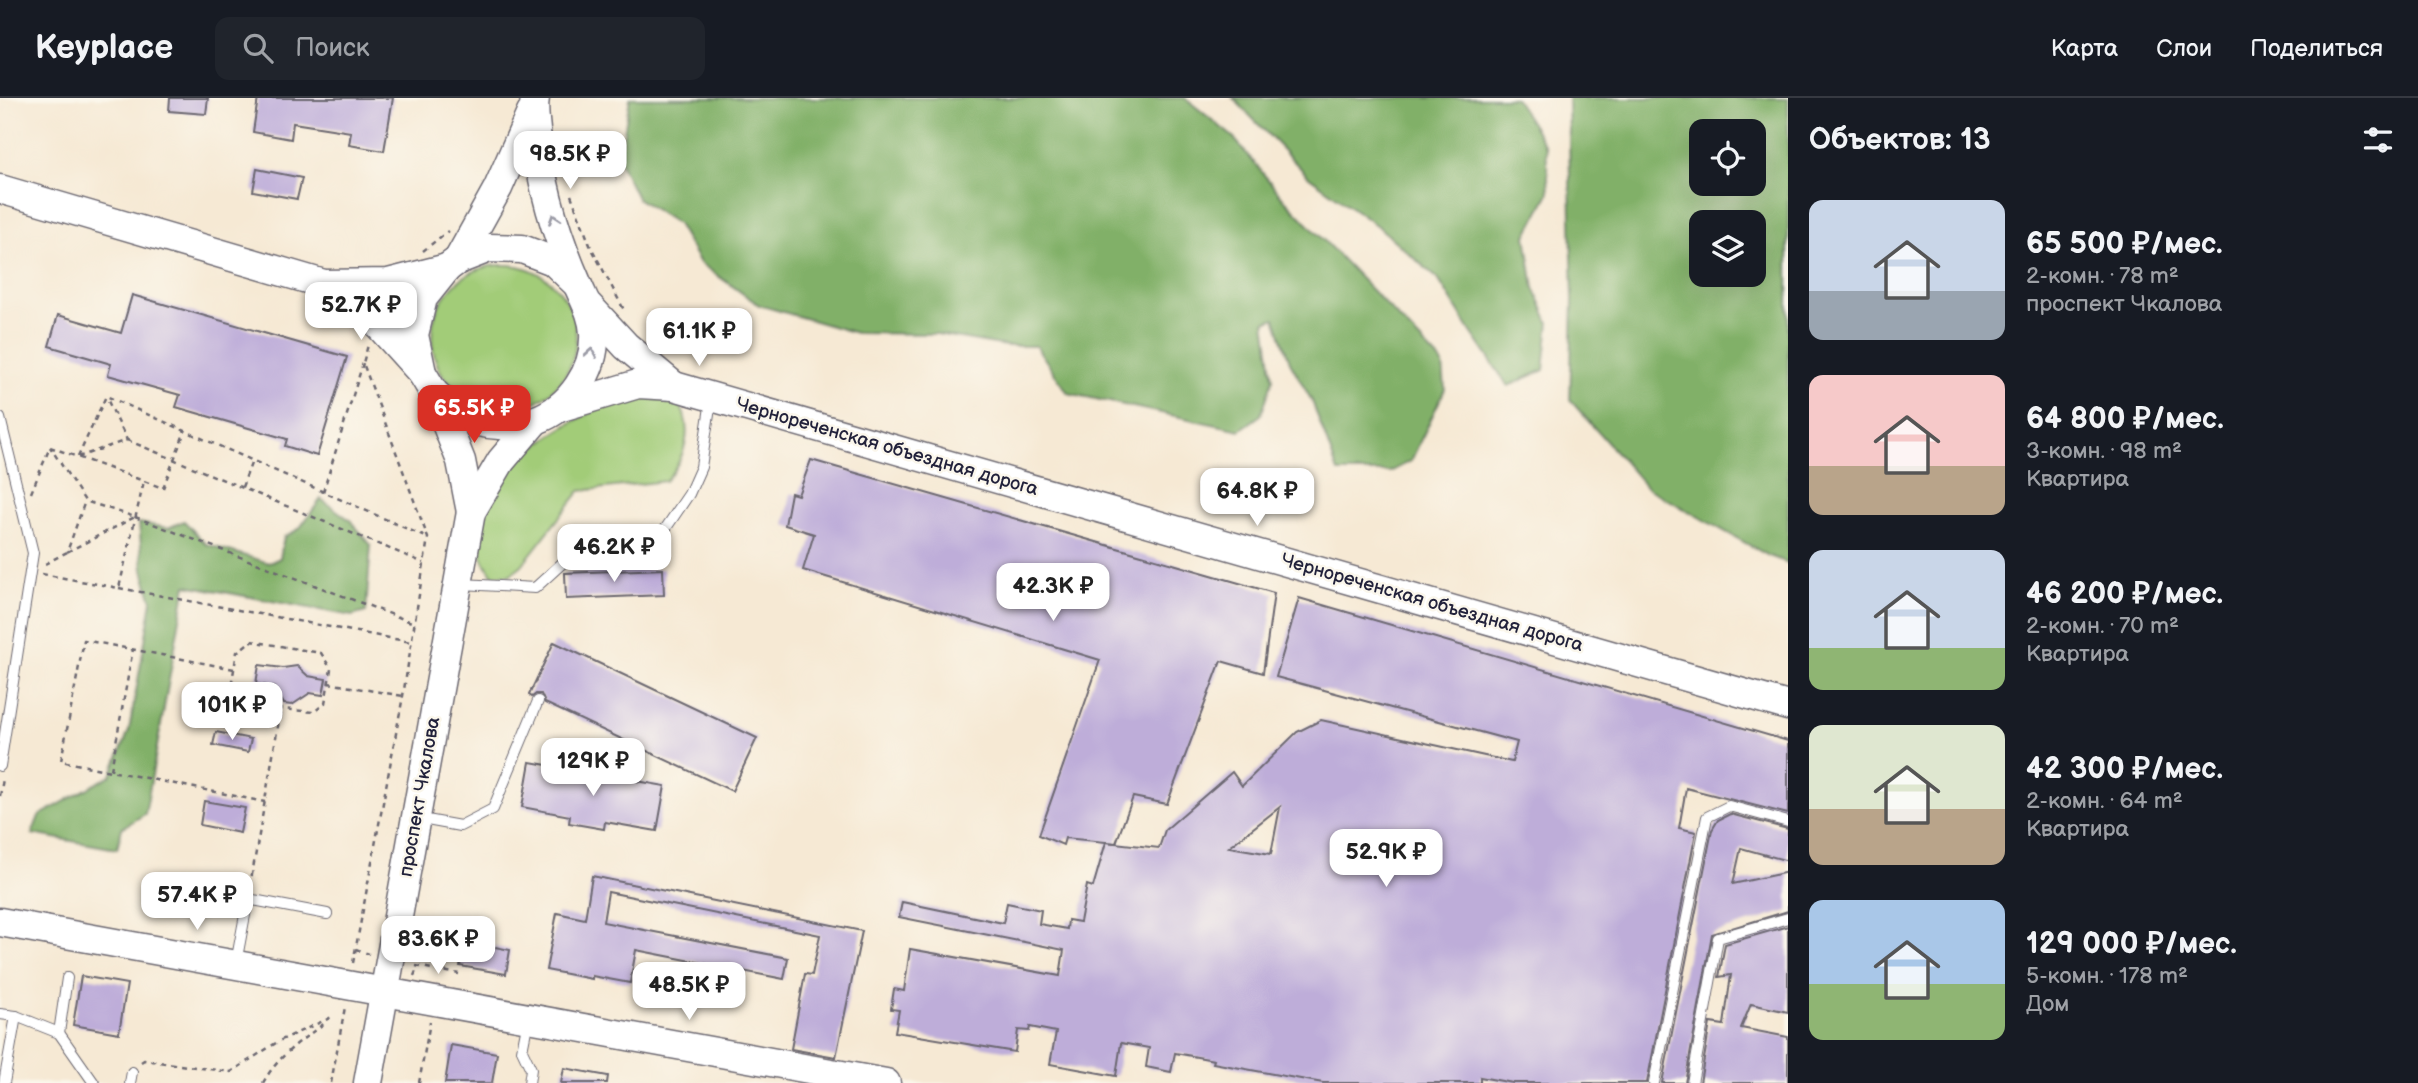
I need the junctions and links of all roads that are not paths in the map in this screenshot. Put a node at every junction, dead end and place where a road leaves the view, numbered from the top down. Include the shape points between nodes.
1 (534, 101) edge
2 (0, 189) edge
3 (452, 264) junction
4 (324, 284) junction
5 (583, 295) junction
6 (428, 383) junction
7 (674, 386) junction
8 (712, 397) junction
9 (547, 415) junction
10 (0, 418) edge
11 (471, 512) junction
12 (458, 584) junction
13 (538, 701) dead end
14 (1788, 706) edge
15 (2, 768) edge
16 (416, 818) junction
17 (1788, 822) edge
18 (327, 914) dead end
19 (1788, 918) edge
20 (0, 922) edge
21 (236, 964) junction
22 (67, 978) dead end
23 (385, 990) junction
24 (0, 1014) edge
25 (16, 1016) junction
26 (528, 1017) junction
27 (59, 1033) junction
28 (132, 1072) road end
29 (4, 1083) edge
30 (94, 1083) edge
31 (130, 1083) edge
32 (368, 1083) edge
33 (529, 1083) edge
34 (886, 1083) edge
35 (1654, 1083) edge
36 (1692, 1083) edge

1 - 3 main road via 498,188
5 -> 1 main road via 541,179
2 - 4 main road
3 - 4 main road via 388,283
3 - 5 main road via 489,248 522,249 553,261
3 - 6 main road via 423,298 414,335
4 - 6 main road via 376,322
5 - 7 main road via 626,346
9 -> 5 main road via 578,388 591,362 594,334
6 - 9 main road via 463,416 498,426
6 - 11 main road via 461,461
7 - 8 main road, Чернореченская объездная дорога
7 - 9 main road via 638,384
8 - 12 lane via 701,467 689,494 651,550 569,556 535,589
8 - 14 main road, Чернореченская объездная дорога
9 - 11 main road via 501,461
10 - 15 lane via 33,553
11 - 12 main road, проспект Чкалова
12 - 16 main road, проспект Чкалова
13 - 16 lane via 493,809 460,826
16 - 23 main road, проспект Чкалова
17 - 35 lane via 1728,806 1707,817
18 - 21 lane via 248,899
19 - 36 lane via 1718,938
20 - 21 main road
21 - 23 main road
22 - 27 lane
23 - 26 main road
23 - 32 main road, проспект Чкалова
24 - 25 lane
25 - 27 lane
25 - 29 lane
26 - 33 lane via 523,1050 531,1069
26 - 34 main road
27 - 30 lane
28 - 31 lane

